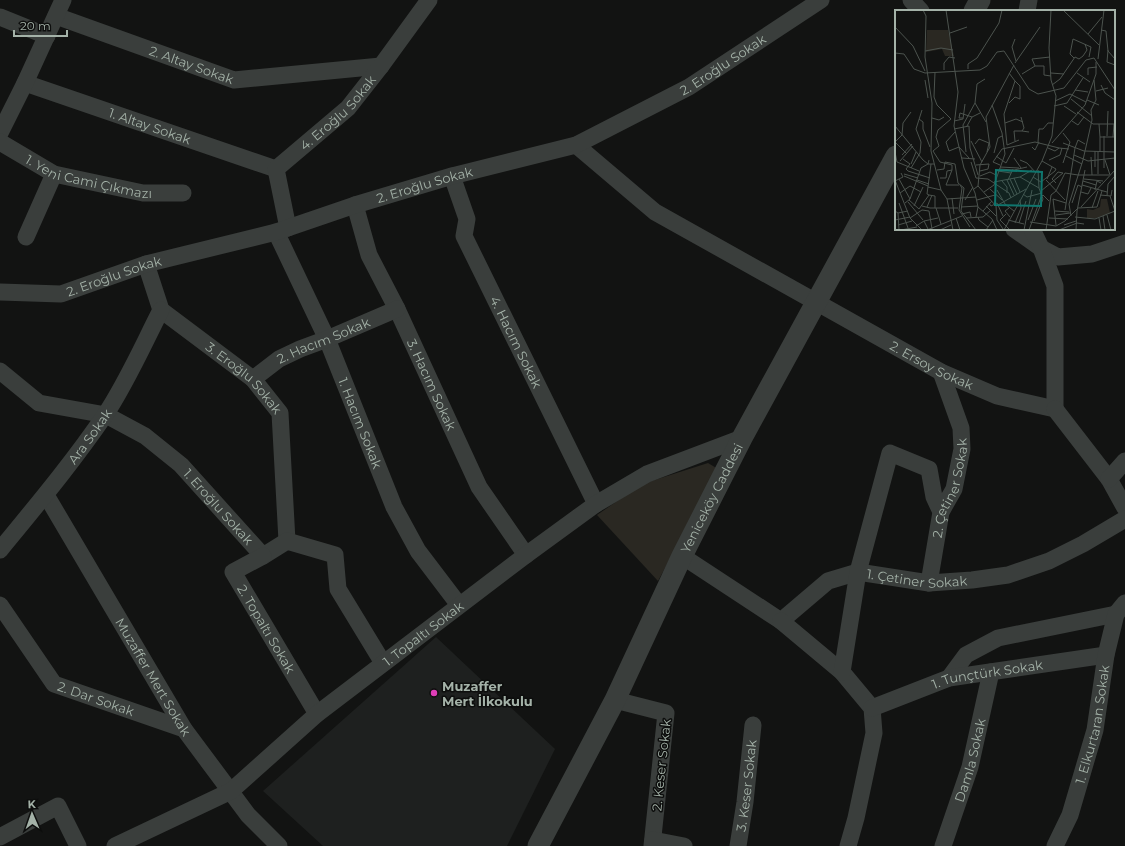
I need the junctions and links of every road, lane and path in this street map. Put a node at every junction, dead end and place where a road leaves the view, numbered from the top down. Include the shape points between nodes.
1 (63, 0) edge
2 (429, 0) edge
3 (821, 0) edge
4 (911, 0) edge
5 (980, 0) edge
6 (1029, 0) edge
7 (920, 10) edge
8 (975, 10) edge
9 (1027, 10) edge
10 (56, 16) junction
11 (0, 17) edge
12 (47, 36) junction
13 (381, 66) junction
14 (25, 83) junction
15 (4, 114) edge
16 (0, 133) edge
17 (0, 142) edge
18 (576, 145) junction
19 (895, 158) edge
20 (276, 169) junction
21 (54, 174) junction
22 (452, 176) junction
23 (182, 193) dead end
24 (355, 205) junction
25 (282, 230) junction
26 (1015, 230) edge
27 (1032, 230) edge
28 (26, 237) dead end
29 (1125, 243) edge
30 (1041, 248) junction
31 (146, 264) junction
32 (0, 292) edge
33 (816, 302) junction
34 (397, 309) junction
35 (161, 310) junction
36 (327, 339) junction
37 (0, 371) edge
38 (941, 372) junction
39 (253, 379) junction
40 (1055, 409) junction
41 (106, 415) junction
42 (742, 438) junction
43 (1125, 461) edge
44 (1109, 479) junction
45 (46, 495) junction
46 (596, 504) junction
47 (1125, 508) edge
48 (941, 512) junction
49 (1125, 518) edge
50 (288, 541) junction
51 (0, 550) edge
52 (526, 555) junction
53 (263, 556) junction
54 (682, 556) junction
55 (858, 572) junction
56 (930, 583) junction
57 (0, 605) edge
58 (459, 605) junction
59 (1120, 608) edge
60 (780, 620) junction
61 (1106, 655) junction
62 (383, 664) junction
63 (842, 672) junction
64 (991, 672) junction
65 (949, 678) junction
66 (615, 700) junction
67 (872, 708) junction
68 (317, 714) junction
69 (753, 725) dead end
70 (184, 729) junction
71 (231, 791) junction
72 (0, 837) edge
73 (653, 843) edge
74 (78, 846) edge
75 (115, 846) edge
76 (279, 846) edge
77 (538, 846) edge
78 (684, 846) edge
79 (738, 846) edge
80 (848, 846) edge
81 (943, 846) edge
82 (1055, 846) edge

1 - 10 street
2 - 13 street, 4. Eroğlu Sokak
3 - 18 street, 2. Eroğlu Sokak via 689,87
4 - 7 street
5 - 8 street
6 - 9 street
10 - 12 street
10 - 13 street, 2. Altay Sokak via 234,80
11 - 12 street
12 - 14 street
13 - 20 street, 4. Eroğlu Sokak via 348,108
14 - 15 street
14 - 20 street, 1. Altay Sokak
15 - 16 street
17 - 21 street, 1. Yeni Cami Çıkmazı
18 - 22 street, 2. Eroğlu Sokak
18 - 33 street, 2. Ersoy Sokak via 655,212
19 - 33 street, Yeniceköy Caddesi
20 - 25 street
21 - 23 street, 1. Yeni Cami Çıkmazı via 143,193
21 - 28 street
22 - 24 street, 2. Eroğlu Sokak
22 - 46 street, 4. Hacım Sokak via 467,219 464,236
24 - 25 street, 2. Eroğlu Sokak
24 - 34 street, 3. Hacım Sokak via 369,255
25 - 31 street, 2. Eroğlu Sokak
25 - 36 street, 1. Hacım Sokak
26 - 30 street
27 - 30 street
29 - 30 street via 1092,254 1058,257
30 - 40 street via 1055,286
31 - 32 street, 2. Eroğlu Sokak via 61,294
31 - 35 street
33 - 38 street, 2. Ersoy Sokak
33 - 42 street, Yeniceköy Caddesi
34 - 36 street, 2. Hacım Sokak
34 - 52 street, 3. Hacım Sokak via 479,487
35 - 39 street, 3. Eroğlu Sokak
35 - 41 street, Ara Sokak
36 - 39 street, 2. Hacım Sokak via 279,359
36 - 58 street, 1. Hacım Sokak via 394,507 418,551
37 - 41 street, 1. Eroğlu Sokak via 39,403
38 - 40 street, 2. Ersoy Sokak via 997,396
38 - 48 street, 2. Çetiner Sokak via 961,428 962,449 954,489
39 - 50 street, 3. Eroğlu Sokak via 280,413
40 - 44 street
41 - 45 street, Ara Sokak
41 - 53 street, 1. Eroğlu Sokak via 144,436 181,465
42 - 46 street, 1. Topaltı Sokak via 647,474
42 - 54 street, Yeniceköy Caddesi
43 - 44 street
44 - 47 street
45 - 51 street, Ara Sokak
45 - 70 street, Muzaffer Mert Sokak
46 - 52 street, 1. Topaltı Sokak
48 - 55 street via 934,497 929,469 890,453
48 - 56 street, 2. Çetiner Sokak
49 - 56 street, 1. Çetiner Sokak via 1049,561 1008,575
50 - 53 street, 1. Eroğlu Sokak
50 - 62 street via 335,555 338,589
52 - 58 street, 1. Topaltı Sokak
53 - 68 street, 2. Topaltı Sokak via 233,572
54 - 60 street
54 - 66 street, Yeniceköy Caddesi
55 - 56 street, 1. Çetiner Sokak
55 - 60 street, 1. Çetiner Sokak via 828,581
55 - 63 street
57 - 70 street, 2. Dar Sokak via 54,684
58 - 62 street, 1. Topaltı Sokak
59 - 61 street, 1. Elkurtaran Sokak
59 - 65 street via 998,638 966,655
60 - 63 street
61 - 64 street, 1. Tunçtürk Sokak
61 - 82 street, 1. Elkurtaran Sokak via 1095,730 1070,815
62 - 68 street, 1. Topaltı Sokak
63 - 67 street
64 - 65 street, 1. Tunçtürk Sokak
64 - 81 street, Damla Sokak via 970,767
65 - 67 street, 1. Tunçtürk Sokak
66 - 73 street, 2. Keser Sokak via 666,713
66 - 77 street, Yeniceköy Caddesi
67 - 80 street via 874,733
68 - 71 street, 1. Topaltı Sokak
69 - 79 street, 3. Keser Sokak via 746,802
70 - 71 street, Muzaffer Mert Sokak
71 - 75 street, 1. Topaltı Sokak
71 - 76 street, Muzaffer Mert Sokak via 248,814
72 - 74 street via 58,806
73 - 78 street

